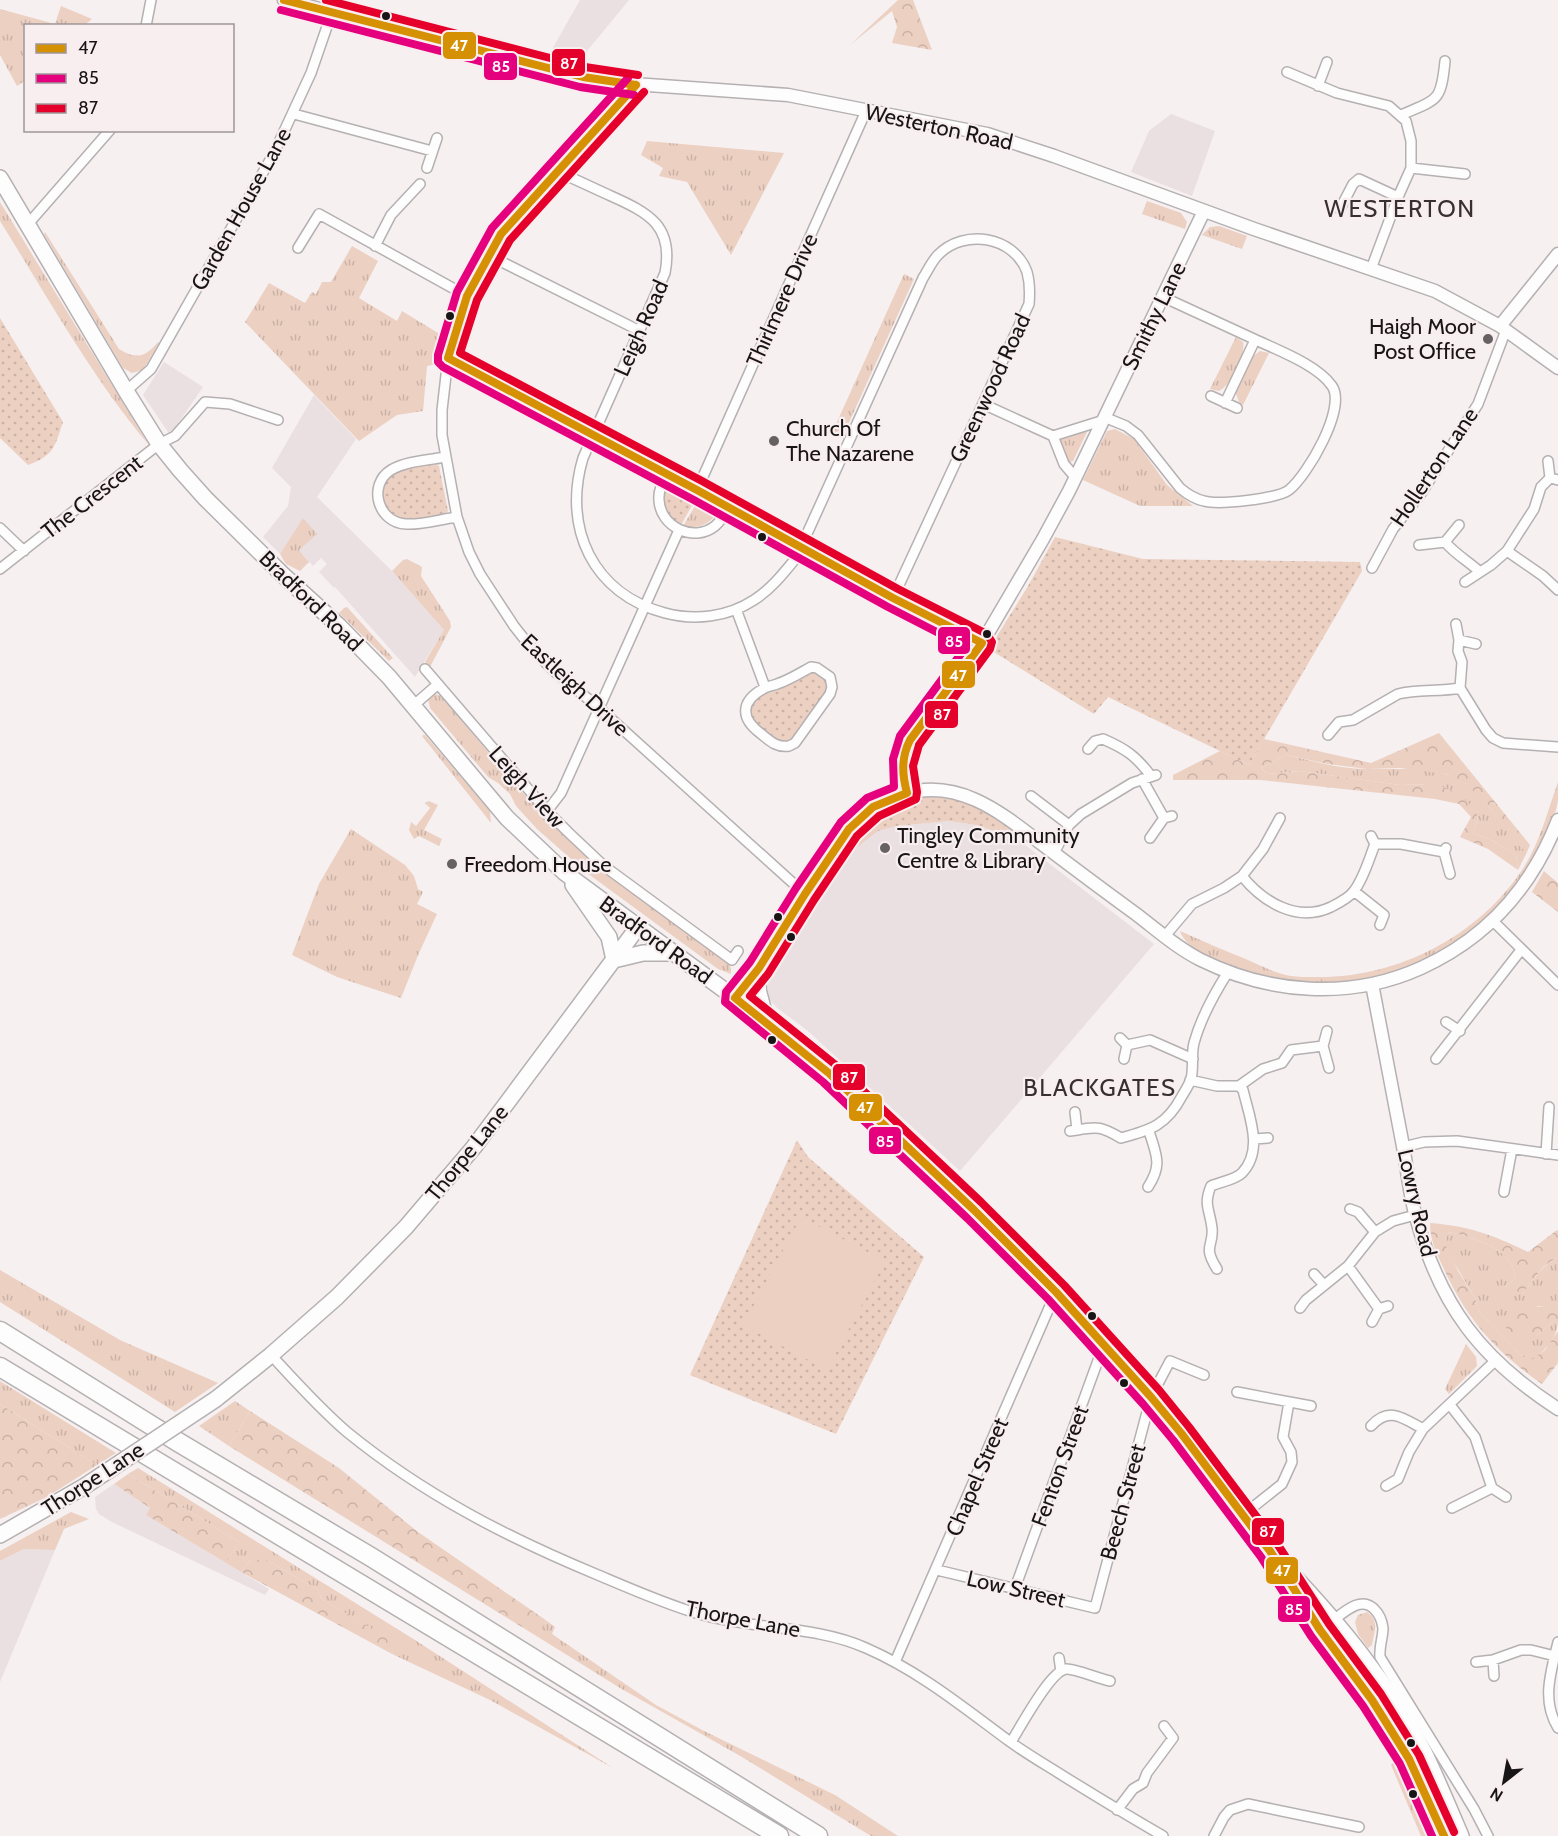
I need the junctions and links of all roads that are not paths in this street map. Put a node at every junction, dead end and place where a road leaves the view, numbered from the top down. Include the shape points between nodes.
1 (151, 0) edge
2 (285, 0) edge
3 (332, 12) junction
4 (146, 24) edge
5 (1445, 61) dead end
6 (1327, 62) dead end
7 (1287, 72) dead end
8 (636, 85) junction
9 (1318, 86) junction
10 (866, 111) junction
11 (294, 114) junction
12 (1401, 115) junction
13 (108, 132) edge
14 (437, 138) dead end
15 (432, 151) junction
16 (427, 168) dead end
17 (1411, 168) junction
18 (556, 171) junction
19 (1465, 174) dead end
20 (0, 178) edge
21 (420, 184) dead end
22 (1398, 197) junction
23 (1340, 209) dead end
24 (1204, 210) junction
25 (28, 224) junction
26 (375, 246) junction
27 (298, 248) dead end
28 (1558, 254) edge
29 (488, 255) junction
30 (1371, 269) junction
31 (467, 296) junction
32 (1163, 297) junction
33 (1503, 328) junction
34 (640, 332) junction
35 (1255, 340) junction
36 (448, 358) junction
37 (1558, 368) edge
38 (126, 391) junction
39 (1211, 396) dead end
40 (1225, 403) junction
41 (983, 404) junction
42 (1237, 408) dead end
43 (1102, 419) junction
44 (278, 420) dead end
45 (593, 436) junction
46 (1053, 436) junction
47 (159, 444) junction
48 (446, 457) junction
49 (1548, 461) dead end
50 (667, 474) junction
51 (1075, 477) junction
52 (1554, 479) edge
53 (698, 490) junction
54 (729, 507) junction
55 (457, 517) junction
56 (1459, 525) dead end
57 (0, 528) edge
58 (679, 530) junction
59 (1445, 542) junction
60 (1419, 545) dead end
61 (801, 547) junction
62 (24, 551) junction
63 (1507, 551) junction
64 (1372, 568) dead end
65 (0, 569) edge
66 (1479, 572) junction
67 (1465, 582) dead end
68 (1558, 590) edge
69 (893, 598) junction
70 (644, 607) junction
71 (736, 609) junction
72 (1456, 624) dead end
73 (1459, 640) junction
74 (981, 643) junction
75 (1476, 644) dead end
76 (424, 669) dead end
77 (437, 685) junction
78 (765, 687) junction
79 (1460, 688) junction
80 (414, 705) junction
81 (598, 707) junction
82 (1328, 735) dead end
83 (1558, 747) edge
84 (1088, 749) dead end
85 (1150, 777) junction
86 (907, 793) junction
87 (1031, 796) dead end
88 (547, 811) junction
89 (1280, 818) dead end
90 (1558, 820) edge
91 (1069, 825) junction
92 (1150, 838) dead end
93 (1054, 853) junction
94 (565, 873) junction
95 (1450, 874) dead end
96 (1242, 876) junction
97 (1354, 891) junction
98 (805, 894) junction
99 (1493, 921) junction
100 (1380, 925) dead end
101 (638, 927) junction
102 (1165, 936) junction
103 (1521, 950) junction
104 (738, 951) dead end
105 (674, 953) junction
106 (614, 960) junction
107 (759, 968) junction
108 (1228, 972) junction
109 (1372, 984) junction
110 (1558, 985) edge
111 (735, 998) junction
112 (1446, 1022) dead end
113 (769, 1025) junction
114 (1327, 1031) dead end
115 (1460, 1031) junction
116 (1323, 1046) junction
117 (1124, 1059) dead end
118 (1193, 1059) junction
119 (1436, 1059) dead end
120 (1329, 1068) dead end
121 (1190, 1080) junction
122 (1239, 1086) junction
123 (1549, 1107) dead end
124 (1075, 1112) dead end
125 (1149, 1131) junction
126 (1268, 1138) dead end
127 (1254, 1139) junction
128 (1403, 1147) junction
129 (1512, 1149) junction
130 (1546, 1154) junction
131 (1558, 1155) edge
132 (1148, 1187) dead end
133 (1504, 1192) dead end
134 (1350, 1209) dead end
135 (1415, 1215) junction
136 (1375, 1232) junction
137 (1348, 1266) junction
138 (1217, 1269) dead end
139 (1314, 1274) dead end
140 (1324, 1285) junction
141 (1056, 1292) junction
142 (1300, 1308) dead end
143 (1372, 1322) dead end
144 (0, 1330) edge
145 (1104, 1344) junction
146 (271, 1355) junction
147 (1495, 1361) junction
148 (0, 1366) edge
149 (1204, 1375) dead end
150 (1237, 1392) dead end
151 (1151, 1397) junction
152 (1288, 1402) junction
153 (1450, 1405) junction
154 (1311, 1406) dead end
155 (1558, 1409) edge
156 (1371, 1426) dead end
157 (1423, 1429) junction
158 (1386, 1486) dead end
159 (1492, 1488) junction
160 (1506, 1497) dead end
161 (1452, 1508) dead end
162 (1243, 1515) junction
163 (0, 1535) edge
164 (1270, 1551) junction
165 (937, 1570) junction
166 (1015, 1588) junction
167 (1095, 1608) joint
168 (1334, 1620) junction
169 (1320, 1630) junction
170 (1558, 1642) edge
171 (1555, 1656) junction
172 (1059, 1658) dead end
173 (1493, 1660) junction
174 (896, 1662) junction
175 (1476, 1662) dead end
176 (1061, 1671) junction
177 (1494, 1676) dead end
178 (1110, 1682) dead end
179 (1164, 1726) dead end
180 (1558, 1728) edge
181 (1011, 1742) junction
182 (1117, 1810) junction
183 (1350, 1815) dead end
184 (1348, 1825) junction
185 (1359, 1827) dead end
186 (778, 1836) edge
187 (818, 1836) edge
188 (1163, 1836) edge
189 (1214, 1836) edge
190 (1444, 1836) edge
191 (1461, 1836) edge
192 (1488, 1836) edge

1 - 4 street
2 - 3 street, Westerton Road
3 - 8 street, Westerton Road via 583,77
3 - 11 street, Garden House Lane
5 - 12 street via 1439,95
6 - 9 street
7 - 9 street
8 - 10 street, Westerton Road via 788,95
8 - 18 street, Eastleigh Drive
9 - 12 street via 1389,106
10 - 24 street, Westerton Road via 998,138
10 - 53 street, Thirlmere Drive
11 - 15 street
11 - 38 street, Garden House Lane via 151,369
12 - 17 street via 1408,128
13 - 25 street
14 - 15 street
15 - 16 street
17 - 19 street
17 - 22 street
18 - 29 street, Eastleigh Drive via 514,218
18 - 34 street, Leigh Road via 636,207 660,227 668,258
20 - 25 main road, Bradford Road
21 - 26 street via 391,215
22 - 23 street via 1359,179
22 - 30 street
24 - 30 street, Westerton Road
24 - 32 street, Smithy Lane
25 - 38 main road, Bradford Road
26 - 27 street via 319,214
26 - 31 street
28 - 33 street
29 - 31 street, Eastleigh Drive
29 - 34 street
30 - 33 street, Westerton Road via 1449,297
31 - 36 street, Eastleigh Drive
32 - 35 street
32 - 43 street, Smithy Lane
33 - 37 street, Westerton Road
33 - 64 street, Hollerton Lane via 1478,404 1433,477 1393,529
34 - 45 street, Leigh Road
35 - 40 street
35 - 43 street via 1319,372 1334,388 1333,421 1304,475 1288,491 1269,498 1213,502 1197,499 1180,488 1138,435 1126,426
36 - 45 street
36 - 48 street, Eastleigh Drive via 442,410
38 - 47 main road, Bradford Road
39 - 40 street
40 - 42 street
41 - 46 street
41 - 61 street, Greenwood Road via 1029,304 1030,287 1017,256 1003,245 969,238 939,254 929,268
41 - 69 street, Greenwood Road
43 - 46 street
43 - 51 street, Smithy Lane
44 - 47 street, The Crescent via 230,404 205,402 175,436
45 - 50 street
45 - 70 street, Leigh Road via 577,479 577,519 590,558 622,594
46 - 51 street via 1064,464
47 - 62 street, The Crescent
47 - 80 main road, Bradford Road via 205,498 339,626
48 - 55 street, Eastleigh Drive
48 - 55 street via 392,470 380,484 379,502 389,518 406,524
49 - 52 street
50 - 53 street
50 - 58 street via 659,502 665,518
51 - 74 street, Smithy Lane
52 - 63 street via 1541,487 1534,509
53 - 54 street
54 - 58 street via 713,528 699,533
54 - 61 street
55 - 81 street, Eastleigh Drive via 480,574 514,626 554,671
56 - 59 street
57 - 62 street, The Crescent
58 - 70 street
59 - 60 street
59 - 66 street
61 - 69 street
61 - 71 street, Greenwood Road via 771,588
62 - 65 street, The Crescent
63 - 66 street
63 - 68 street
66 - 67 street
69 - 74 street
70 - 71 street, Greenwood Road via 696,617
70 - 81 street
71 - 78 street
72 - 73 street
73 - 75 street
73 - 79 street
74 - 86 street, Smithy Lane via 904,751
76 - 77 street, Leigh View
77 - 80 street
77 - 88 street, Leigh View
78 - 78 street via 746,706 748,722 775,745 789,747 830,694 832,682 825,672 811,667
79 - 82 street via 1398,693 1353,720 1339,717
79 - 83 street via 1493,738 1503,743
80 - 94 main road, Bradford Road via 507,818
81 - 88 street via 561,793
81 - 98 street, Eastleigh Drive
84 - 85 street via 1103,739 1139,760
85 - 91 street via 1095,804
85 - 92 street via 1168,817
86 - 93 street via 941,790 975,798
86 - 98 street via 873,807 860,818 838,843
87 - 91 street
88 - 104 street, Leigh View via 604,866 659,908 732,960
89 - 96 street
90 - 99 street via 1529,878
91 - 93 street
93 - 102 street
94 - 101 main road, Bradford Road
94 - 106 main road via 609,937
95 - 97 street via 1445,850 1373,840
96 - 97 street via 1268,902 1285,910 1324,910 1341,903
96 - 102 street via 1192,904
97 - 100 street via 1384,915
98 - 107 street
99 - 103 street
99 - 109 street via 1436,961 1402,977
101 - 105 main road, Bradford Road
101 - 106 main road, Thorpe Lane
102 - 108 street via 1199,959
103 - 110 street
103 - 115 street
105 - 106 main road via 643,953
105 - 111 main road, Bradford Road
106 - 146 main road, Thorpe Lane via 474,1147 406,1227 337,1297
107 - 111 street
107 - 113 street
108 - 109 street via 1300,989
108 - 118 street via 1200,1025
109 - 128 street, Lowry Road
111 - 113 main road, Bradford Road
112 - 115 street
113 - 141 main road, Bradford Road via 830,1074
114 - 116 street
115 - 119 street
116 - 120 street
116 - 122 street via 1291,1050 1282,1063 1263,1069
117 - 118 street via 1123,1041 1150,1040
118 - 121 street
121 - 122 street
121 - 125 street via 1170,1114
122 - 127 street
123 - 130 street
124 - 125 street via 1074,1130 1096,1126 1120,1138
125 - 132 street via 1158,1161
126 - 127 street
127 - 138 street via 1249,1163 1241,1175 1211,1186 1207,1195 1212,1230 1208,1248
128 - 129 street via 1457,1141
128 - 135 street, Lowry Road
129 - 130 street
129 - 133 street
130 - 131 street
134 - 136 street via 1358,1212
135 - 136 street via 1393,1221
135 - 147 street, Lowry Road via 1430,1263 1445,1293 1463,1324
136 - 137 street
137 - 140 street
137 - 143 street via 1384,1308
139 - 140 street
140 - 142 street
141 - 145 main road, Bradford Road
141 - 165 street, Chapel Street
144 - 187 highway
145 - 151 main road, Bradford Road
145 - 166 street, Fenton Street
146 - 163 main road, Thorpe Lane, bridge via 216,1398 72,1495
146 - 174 street, Thorpe Lane via 345,1430 385,1461 468,1515 549,1555 699,1614 828,1635
147 - 153 street
147 - 155 street, Lowry Road
148 - 186 highway
149 - 151 street, Beech Street via 1170,1361
150 - 152 street
151 - 162 main road, Bradford Road
151 - 167 street, Beech Street
152 - 154 street
152 - 162 street via 1283,1437 1292,1462 1282,1485
153 - 157 street
153 - 159 street via 1475,1437
156 - 157 street via 1387,1414
157 - 158 street via 1398,1479
159 - 160 street
159 - 161 street
162 - 164 main road, Bradford Road
164 - 168 main road, Bradford Road
164 - 169 main road, Bradford Road
165 - 166 street, Low Street
165 - 174 street, Chapel Street
166 - 167 street, Low Street
168 - 169 street
168 - 191 main road, Bradford Road via 1386,1690 1423,1750
168 - 192 street via 1359,1603 1374,1608 1380,1616 1380,1657
169 - 190 main road, Bradford Road via 1372,1700 1409,1759
170 - 171 street
171 - 173 street via 1521,1650
171 - 180 street via 1548,1707
172 - 176 street
173 - 175 street
173 - 177 street
174 - 181 street, Thorpe Lane via 959,1702
176 - 178 street via 1072,1670
176 - 181 street
179 - 182 street via 1173,1738 1143,1783
181 - 182 street, Thorpe Lane
182 - 188 street, Thorpe Lane
183 - 184 street
184 - 185 street
184 - 189 street via 1248,1804 1230,1810

